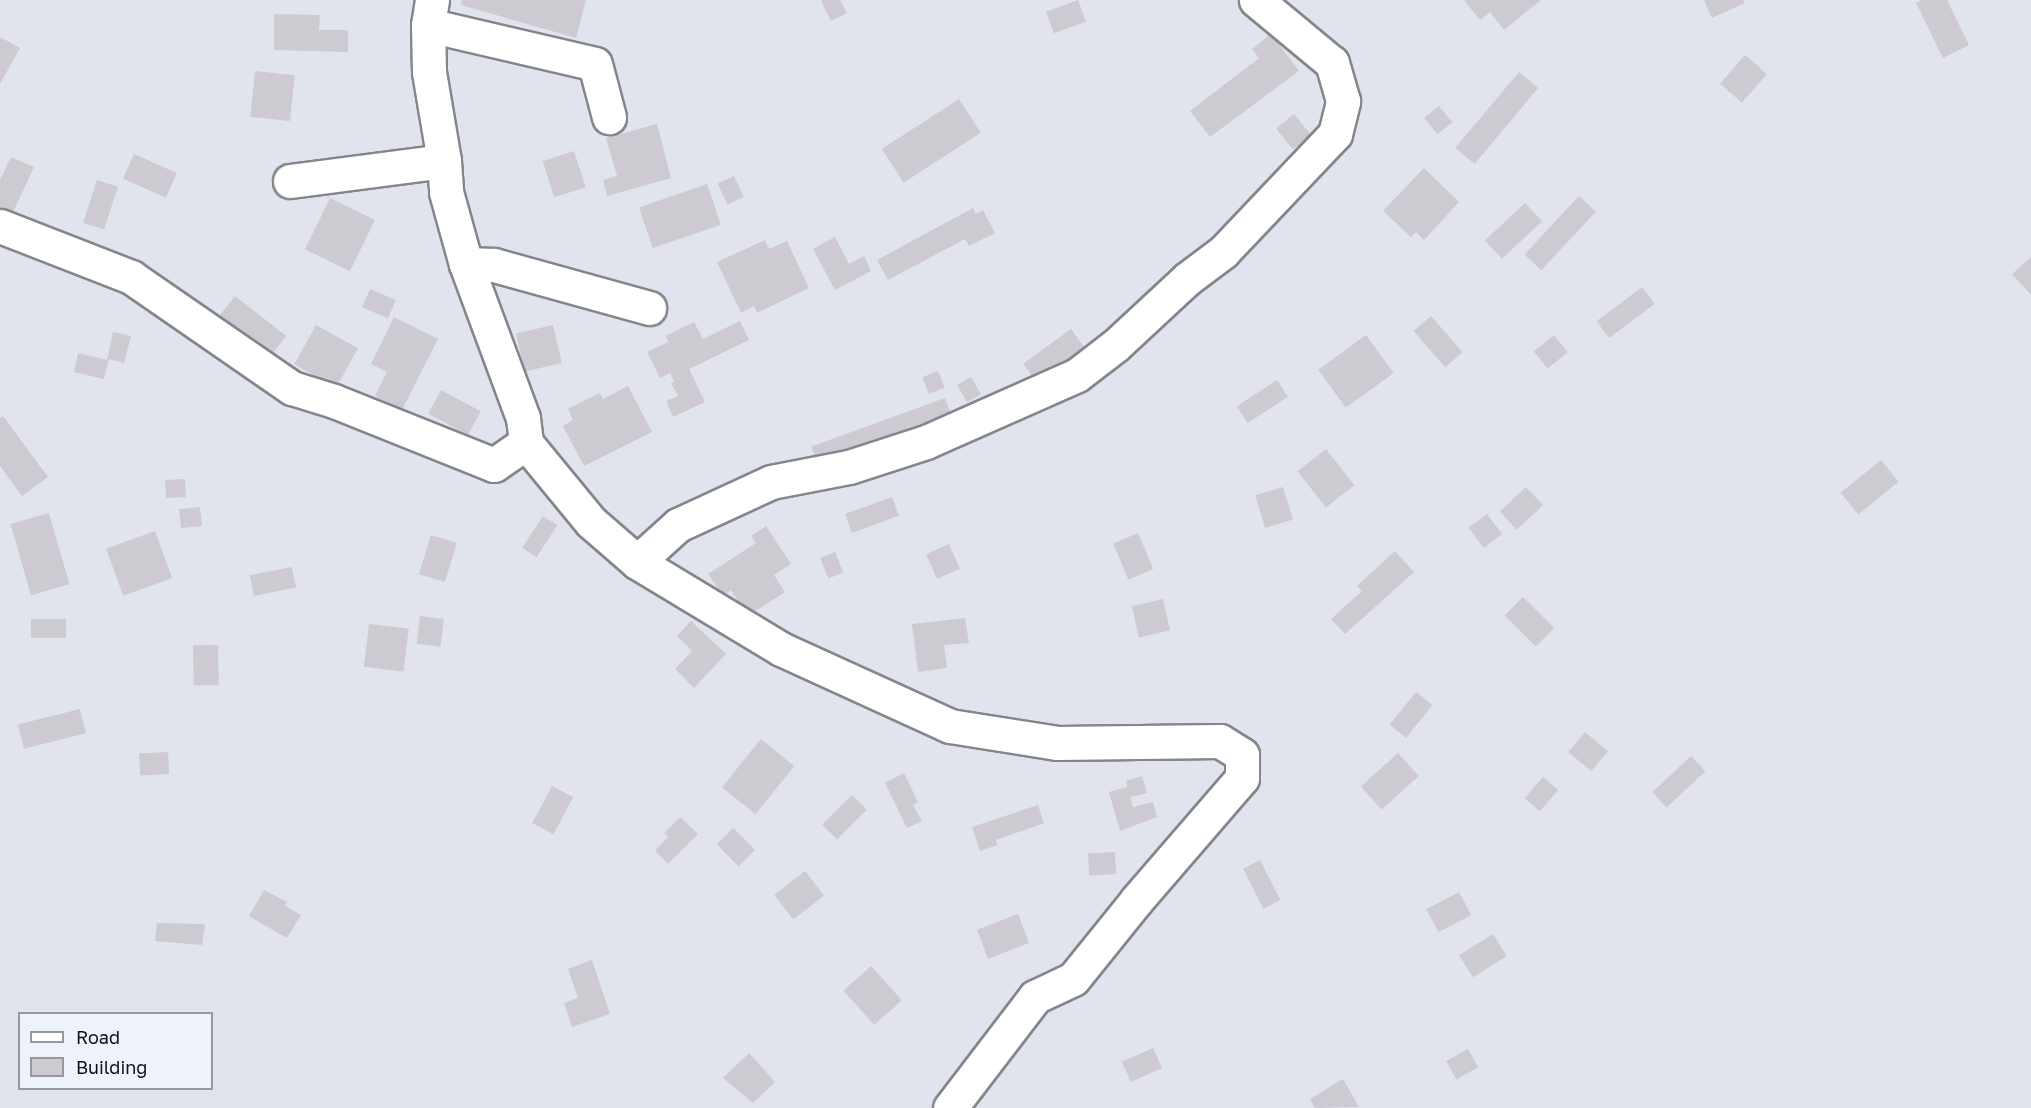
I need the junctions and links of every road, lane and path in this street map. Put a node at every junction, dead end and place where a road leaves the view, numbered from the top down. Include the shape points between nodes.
1 (1257, 0) edge
2 (430, 12) edge
3 (609, 117) dead end
4 (444, 161) junction
5 (290, 181) dead end
6 (0, 226) edge
7 (466, 264) junction
8 (649, 308) dead end
9 (526, 443) junction
10 (637, 562) junction
11 (950, 1108) edge

1 - 10 street via 1332,63 1343,101 1335,134 1223,252 1077,375 926,442 849,467 771,482 678,525
2 - 3 street via 595,64
2 - 4 street via 429,72
4 - 5 street
4 - 7 street via 446,192
6 - 9 street via 131,277 292,388 494,465
7 - 8 street via 494,265
7 - 9 street via 523,418
9 - 10 street via 591,522
10 - 11 street via 781,649 950,726 1057,743 1220,741 1242,755 1242,778 1073,979 1035,997

